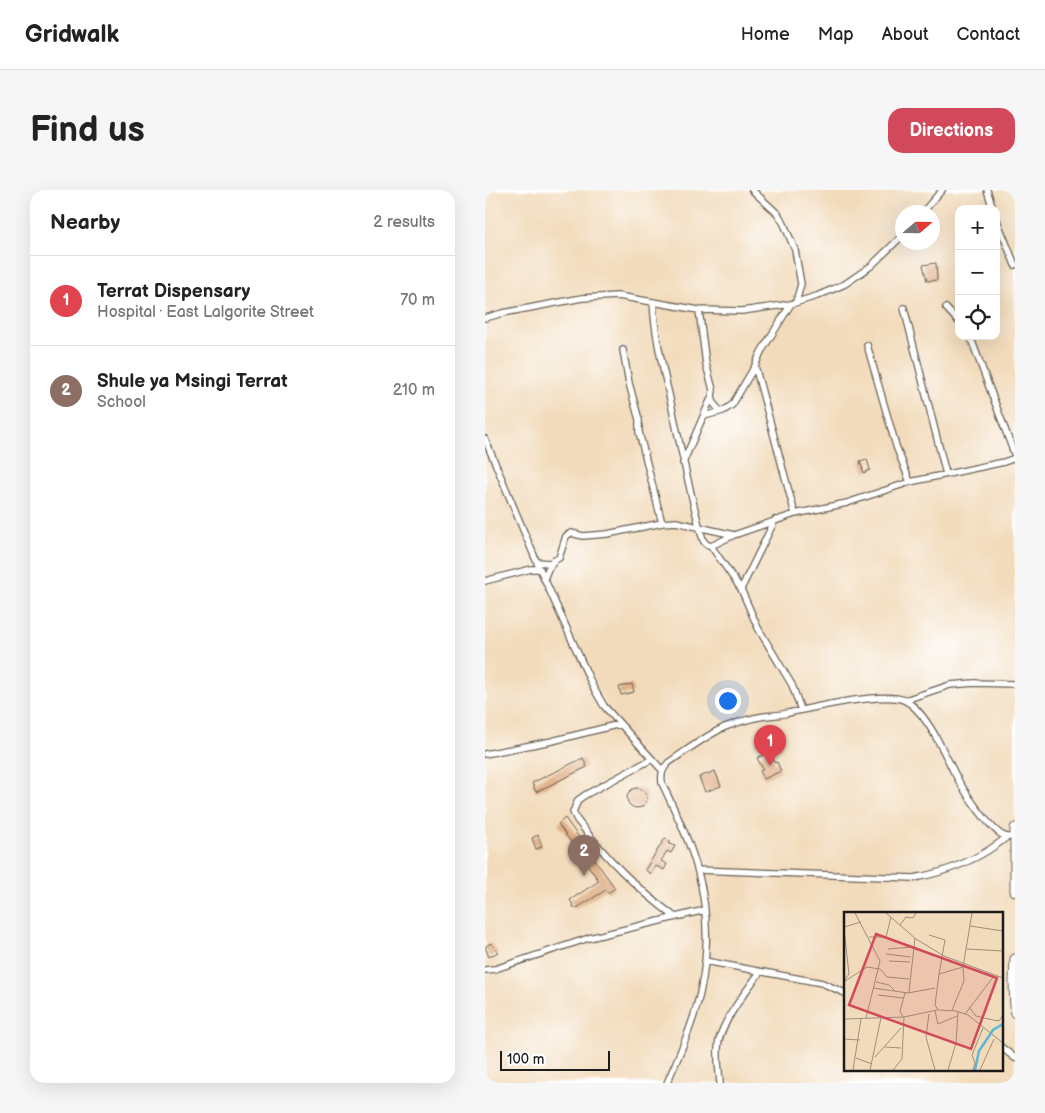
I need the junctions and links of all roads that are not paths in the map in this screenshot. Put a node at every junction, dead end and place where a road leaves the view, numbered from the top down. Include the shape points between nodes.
1 (752, 190) edge
2 (942, 190) edge
3 (987, 190) edge
4 (929, 205) edge
5 (992, 205) edge
6 (1000, 228) edge
7 (895, 243) edge
8 (1015, 264) edge
9 (653, 302) junction
10 (794, 303) junction
11 (904, 308) dead end
12 (946, 308) dead end
13 (699, 310) junction
14 (485, 318) edge
15 (955, 318) edge
16 (971, 340) edge
17 (867, 345) dead end
18 (623, 350) dead end
19 (755, 366) junction
20 (712, 396) junction
21 (720, 411) junction
22 (704, 416) junction
23 (485, 439) edge
24 (1015, 457) edge
25 (683, 463) junction
26 (945, 474) junction
27 (910, 482) junction
28 (795, 514) junction
29 (775, 520) junction
30 (662, 523) junction
31 (699, 526) junction
32 (734, 535) junction
33 (711, 546) junction
34 (554, 561) junction
35 (538, 562) junction
36 (540, 569) junction
37 (544, 579) junction
38 (485, 581) edge
39 (741, 589) junction
40 (1015, 684) edge
41 (905, 700) junction
42 (801, 710) junction
43 (619, 724) junction
44 (485, 754) edge
45 (652, 759) junction
46 (662, 770) junction
47 (1013, 835) edge
48 (698, 870) junction
49 (1015, 891) edge
50 (705, 910) junction
51 (675, 917) junction
52 (1015, 959) edge
53 (705, 961) junction
54 (485, 970) edge
55 (759, 972) junction
56 (844, 993) edge
57 (1015, 1013) edge
58 (1003, 1049) edge
59 (1015, 1058) edge
60 (667, 1083) edge
61 (720, 1083) edge

1 - 10 street via 778,214 795,250 801,284
2 - 4 street
3 - 5 street
6 - 8 street
7 - 10 street via 871,266 845,284
9 - 13 street
9 - 14 street via 618,296 582,298
9 - 25 street via 659,350
10 - 13 street via 742,310
10 - 19 street
11 - 26 street
12 - 15 street
13 - 20 street
16 - 24 street
17 - 27 street via 896,446
18 - 30 street
19 - 21 street via 732,405
19 - 28 street
20 - 21 street
20 - 22 street
21 - 22 street
22 - 25 street
23 - 35 street
24 - 26 street
25 - 31 street
26 - 27 street
27 - 28 street
28 - 29 street
29 - 32 street
29 - 39 street
30 - 31 street
30 - 34 street via 589,536 569,534 561,556
31 - 32 street
31 - 33 street via 704,543
32 - 33 street
33 - 39 street
34 - 35 street
34 - 37 street
35 - 36 street
36 - 37 street
36 - 38 street
37 - 43 street via 593,688
39 - 42 street via 758,628 792,685
40 - 41 street via 950,685
41 - 42 street via 883,697
41 - 47 street via 939,740 956,776 986,820 994,829
42 - 46 street via 725,727
43 - 44 street
43 - 45 street
45 - 46 street
45 - 51 street via 585,795 578,800 573,812 613,864 644,894
46 - 48 street via 662,783
47 - 48 street via 968,861 914,878
47 - 49 main road
48 - 50 street
50 - 51 street
50 - 53 street
51 - 54 street via 589,938
52 - 57 main road
53 - 55 street
53 - 60 street via 695,1011
55 - 56 street via 822,983
55 - 61 street via 719,1040
58 - 59 street

